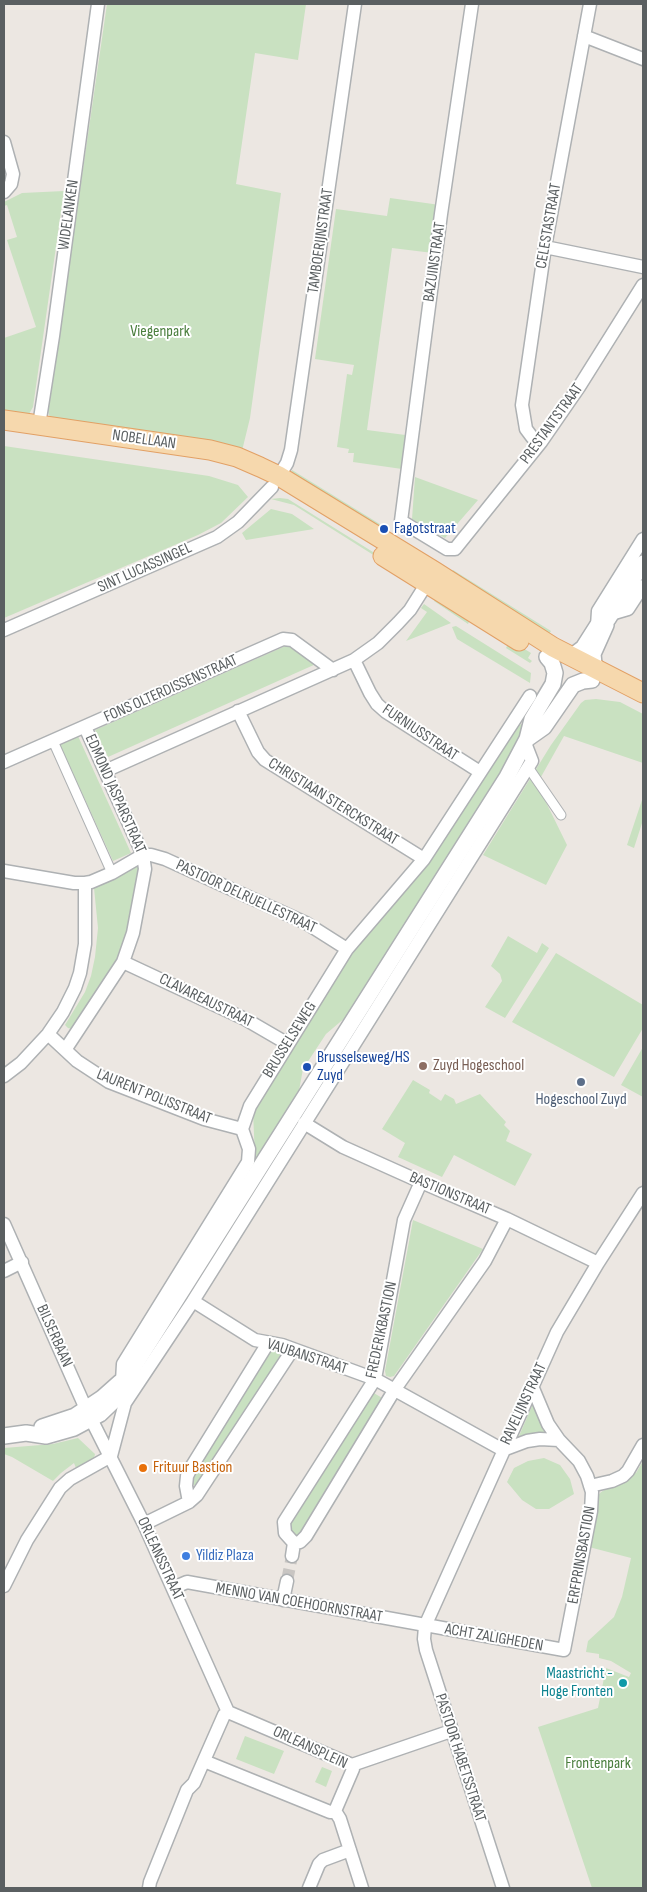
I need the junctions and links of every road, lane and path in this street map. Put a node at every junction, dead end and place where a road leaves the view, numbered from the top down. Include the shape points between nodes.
1 (98, 4) edge
2 (355, 4) edge
3 (472, 4) edge
4 (590, 4) edge
5 (584, 36) junction
6 (643, 59) edge
7 (4, 142) edge
8 (4, 192) edge
9 (544, 247) junction
10 (643, 267) edge
11 (643, 285) edge
12 (4, 420) edge
13 (39, 425) junction
14 (4, 432) edge
15 (542, 442) junction
16 (276, 482) junction
17 (643, 539) edge
18 (448, 549) joint
19 (643, 563) edge
20 (427, 583) junction
21 (643, 586) edge
22 (605, 620) junction
23 (4, 630) edge
24 (547, 658) junction
25 (354, 660) junction
26 (569, 662) junction
27 (332, 670) junction
28 (596, 676) junction
29 (643, 693) edge
30 (530, 696) dead end
31 (643, 704) edge
32 (238, 711) junction
33 (515, 721) junction
34 (538, 723) junction
35 (85, 727) junction
36 (53, 741) junction
37 (526, 741) junction
38 (4, 762) edge
39 (528, 767) junction
40 (105, 771) junction
41 (480, 772) junction
42 (561, 815) dead end
43 (142, 855) junction
44 (424, 859) junction
45 (4, 871) edge
46 (112, 872) junction
47 (85, 883) junction
48 (347, 949) junction
49 (123, 962) junction
50 (48, 1034) junction
51 (288, 1044) junction
52 (65, 1050) junction
53 (4, 1076) edge
54 (312, 1099) junction
55 (304, 1123) junction
56 (242, 1129) junction
57 (421, 1182) junction
58 (642, 1198) edge
59 (507, 1219) junction
60 (4, 1224) edge
61 (22, 1262) junction
62 (598, 1263) junction
63 (4, 1271) edge
64 (193, 1301) junction
65 (268, 1343) junction
66 (293, 1349) junction
67 (125, 1379) junction
68 (374, 1379) junction
69 (532, 1386) junction
70 (395, 1390) junction
71 (89, 1414) junction
72 (4, 1436) edge
73 (559, 1440) junction
74 (643, 1445) edge
75 (503, 1450) junction
76 (111, 1456) junction
77 (590, 1486) junction
78 (189, 1502) junction
79 (144, 1524) junction
80 (294, 1543) junction
81 (292, 1556) tunnel mouth
82 (287, 1581) tunnel mouth
83 (4, 1586) edge
84 (173, 1588) junction
85 (284, 1600) junction
86 (425, 1626) junction
87 (564, 1650) joint
88 (228, 1712) junction
89 (451, 1730) junction
90 (204, 1761) junction
91 (352, 1765) junction
92 (335, 1811) junction
93 (350, 1850) junction
94 (149, 1888) edge
95 (309, 1888) edge
96 (362, 1888) edge
97 (503, 1888) edge

1 - 13 street, WIDELANKEN
2 - 16 street, TAMBOERIJNSTRAAT via 291,450
3 - 18 street, BAZUINSTRAAT via 401,521
4 - 5 street, CELESTASTRAAT
5 - 6 street
5 - 9 street, CELESTASTRAAT
7 - 8 street via 13,180
9 - 10 street
9 - 15 street, CELESTASTRAAT via 522,405 526,429
11 - 15 street, PRESTANTSTRAAT
12 - 13 main road, NOBELLAAN
13 - 16 main road, NOBELLAAN via 220,452 254,464
14 - 16 main road, NOBELLAAN via 196,460
15 - 18 street, PRESTANTSTRAAT via 455,548
16 - 20 main road
16 - 23 street, SINT LUCASSINGEL via 244,516 217,537
16 - 26 main road
17 - 22 street via 598,611
19 - 22 street
20 - 24 main road
20 - 25 street via 398,623
21 - 22 street via 628,609
22 - 26 street
22 - 28 street via 605,631 594,654
24 - 26 main road
24 - 34 street via 554,668 554,680
25 - 27 street
25 - 41 street, FURNIUSSTRAAT via 370,693 386,712
26 - 28 main road
27 - 32 street
27 - 35 street, FONS OLTERDISSENSTRAAT via 292,640 283,639
28 - 29 main road
28 - 31 main road
28 - 34 street via 573,685
30 - 33 street, BRUSSELSEWEG
32 - 40 street
32 - 44 street, CHRISTIAAN STERCKSTRAAT via 260,756
33 - 34 street
33 - 41 street, BRUSSELSEWEG
34 - 37 street
35 - 36 street, FONS OLTERDISSENSTRAAT
35 - 40 street, EDMOND JASPARSTRAAT
36 - 38 street, FONS OLTERDISSENSTRAAT
36 - 46 street
37 - 39 street via 532,761
37 - 54 street
39 - 42 street
39 - 54 street
40 - 43 street, EDMOND JASPARSTRAAT
41 - 44 street, BRUSSELSEWEG
43 - 46 street
43 - 48 street, PASTOOR DELRUELLESTRAAT via 166,859 306,924
43 - 49 street, EDMOND JASPARSTRAAT via 145,869 138,909
44 - 48 street, BRUSSELSEWEG
45 - 47 street
46 - 47 street
47 - 50 street via 85,944 80,973 70,999
48 - 51 street, BRUSSELSEWEG
49 - 51 street, CLAVAREAUSTRAAT via 245,1018
49 - 52 street, EDMOND JASPARSTRAAT
50 - 52 street, LAURENT POLISSTRAAT
50 - 53 street
51 - 56 street, BRUSSELSEWEG via 250,1106
52 - 56 street, LAURENT POLISSTRAAT via 109,1082 204,1119
54 - 55 street
54 - 67 street
55 - 57 street, BASTIONSTRAAT via 343,1147
55 - 64 street
56 - 67 street via 249,1148 248,1162 123,1364
57 - 59 street, BASTIONSTRAAT
57 - 68 street, FREDERIKBASTION via 404,1220
58 - 62 street, RAVELIJNSTRAAT
59 - 62 street, BASTIONSTRAAT
59 - 70 street, FREDERIKBASTION via 486,1261
60 - 61 street, BILSERBAAN
61 - 63 street
61 - 71 street, BILSERBAAN
62 - 69 street, RAVELIJNSTRAAT via 557,1332
64 - 65 street, VAUBANSTRAAT via 255,1340
64 - 76 street via 125,1403
65 - 66 street, VAUBANSTRAAT
65 - 78 street via 187,1476
66 - 68 street, VAUBANSTRAAT
66 - 78 street via 197,1495
67 - 71 street via 118,1397 109,1407
68 - 70 street, VAUBANSTRAAT
68 - 80 street, FREDERIKBASTION via 284,1522 285,1533
69 - 73 street, ERFPRINSBASTION via 548,1424
69 - 75 street, RAVELIJNSTRAAT
70 - 75 street, VAUBANSTRAAT
70 - 80 street, FREDERIKBASTION via 306,1536
71 - 72 street via 74,1428 52,1435 26,1433
71 - 76 street, ORLEANSSTRAAT
73 - 75 street via 527,1441
73 - 77 street, ERFPRINSBASTION via 579,1461
74 - 77 street via 623,1476
75 - 86 street, RAVELIJNSTRAAT
76 - 79 street, ORLEANSSTRAAT
76 - 83 street via 60,1488 27,1540
77 - 87 street, ERFPRINSBASTION via 592,1511
78 - 79 street
79 - 84 street, ORLEANSSTRAAT
80 - 81 street
82 - 85 street
84 - 85 street, MENNO VAN COEHOORNSTRAAT via 187,1582
84 - 88 street, ORLEANSSTRAAT
85 - 86 street, MENNO VAN COEHOORNSTRAAT
86 - 87 street, ACHT ZALIGHEDEN
86 - 89 street, PASTOOR HABETSSTRAAT via 425,1644
88 - 90 street
88 - 91 street, ORLEANSPLEIN
89 - 91 street
89 - 97 street, PASTOOR HABETSSTRAAT
90 - 92 street via 330,1812
90 - 94 street via 187,1790
91 - 92 street, ORLEANSPLEIN
92 - 93 street
93 - 95 street via 323,1860
93 - 96 street

